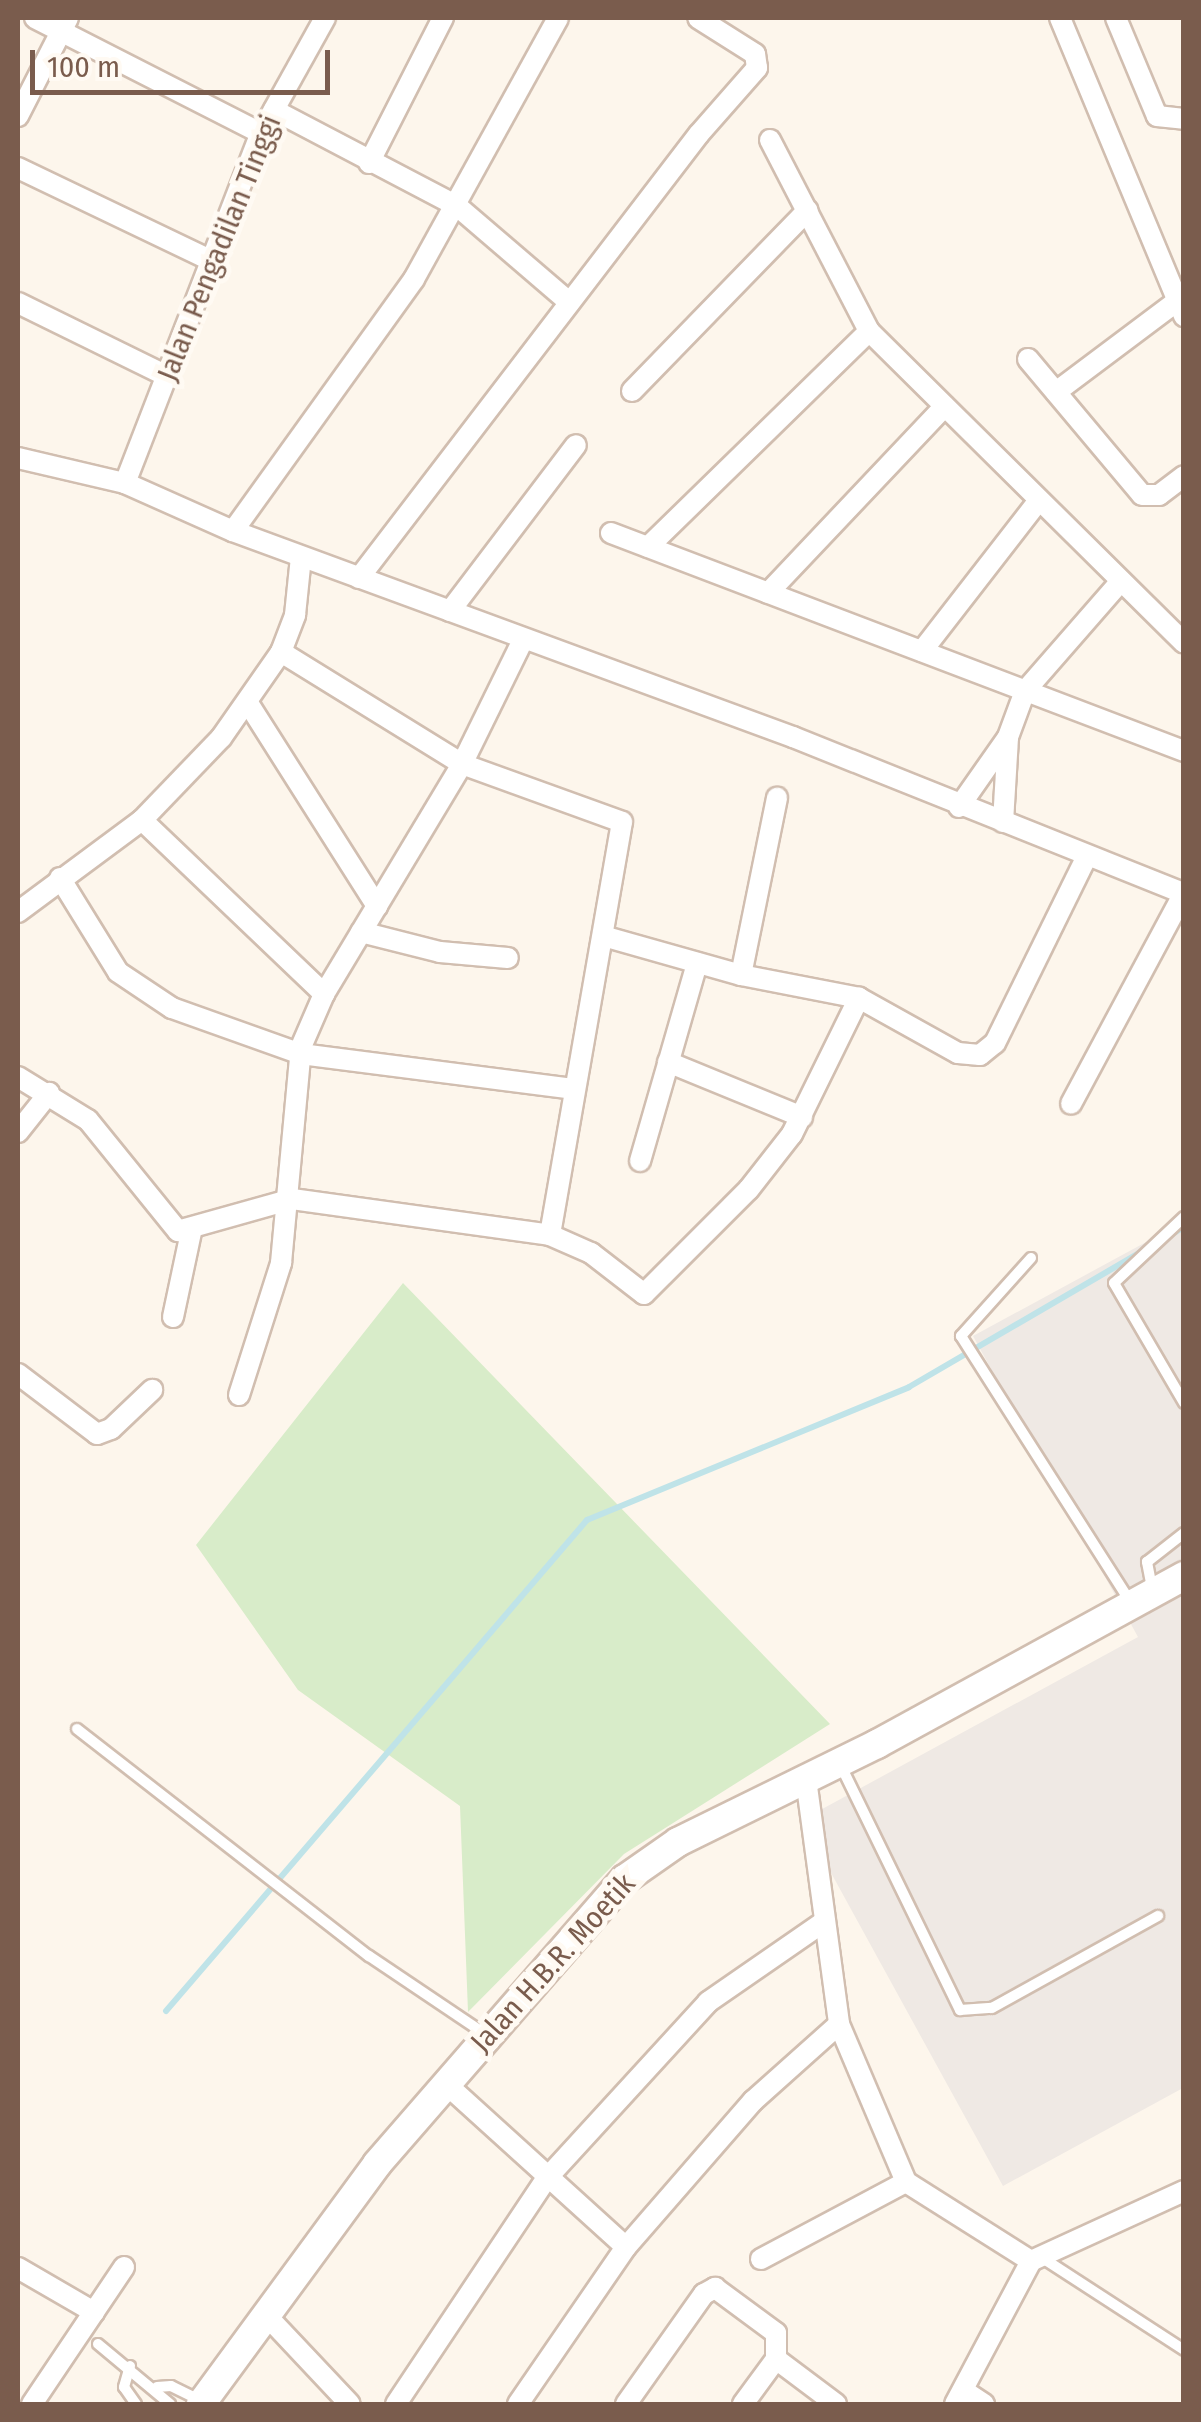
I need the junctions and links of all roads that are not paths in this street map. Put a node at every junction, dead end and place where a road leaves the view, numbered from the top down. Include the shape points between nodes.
1 (35, 18) edge
2 (325, 18) edge
3 (443, 18) edge
4 (558, 18) edge
5 (698, 18) edge
6 (1060, 18) edge
7 (1116, 18) edge
8 (64, 24) edge
9 (274, 110) junction
10 (18, 116) edge
11 (1184, 118) edge
12 (261, 134) junction
13 (770, 140) dead end
14 (369, 163) junction
15 (18, 168) edge
16 (457, 206) junction
17 (808, 210) junction
18 (210, 260) junction
19 (569, 302) junction
20 (18, 303) edge
21 (1181, 304) edge
22 (869, 332) junction
23 (1028, 360) dead end
24 (167, 376) junction
25 (632, 391) dead end
26 (1056, 392) junction
27 (944, 406) junction
28 (576, 445) dead end
29 (18, 458) edge
30 (1184, 476) edge
31 (125, 483) junction
32 (1039, 500) junction
33 (233, 530) junction
34 (611, 533) dead end
35 (648, 547) junction
36 (300, 557) junction
37 (359, 578) junction
38 (1121, 581) junction
39 (768, 593) junction
40 (450, 610) junction
41 (523, 640) junction
42 (1184, 642) edge
43 (281, 652) junction
44 (922, 652) junction
45 (1025, 690) junction
46 (248, 704) junction
47 (1008, 737) junction
48 (1184, 751) edge
49 (462, 764) junction
50 (777, 798) dead end
51 (959, 807) junction
52 (142, 820) junction
53 (1003, 822) junction
54 (1087, 856) junction
55 (60, 878) junction
56 (376, 906) junction
57 (18, 912) edge
58 (361, 932) junction
59 (604, 936) junction
60 (508, 958) dead end
61 (697, 963) junction
62 (741, 975) junction
63 (324, 994) junction
64 (859, 998) junction
65 (301, 1054) junction
66 (668, 1062) junction
67 (18, 1077) edge
68 (573, 1089) junction
69 (49, 1093) junction
70 (1071, 1104) dead end
71 (802, 1117) junction
72 (18, 1132) edge
73 (640, 1161) dead end
74 (292, 1199) junction
75 (1184, 1217) edge
76 (190, 1232) junction
77 (550, 1235) junction
78 (1031, 1258) dead end
79 (173, 1316) dead end
80 (18, 1374) edge
81 (152, 1390) dead end
82 (239, 1395) dead end
83 (1184, 1403) edge
84 (1184, 1533) edge
85 (1184, 1576) edge
86 (1143, 1600) junction
87 (78, 1729) dead end
88 (840, 1763) junction
89 (806, 1780) junction
90 (1158, 1916) dead end
91 (826, 1921) junction
92 (838, 2024) junction
93 (487, 2036) junction
94 (445, 2084) junction
95 (547, 2178) junction
96 (906, 2182) junction
97 (1184, 2191) edge
98 (626, 2247) junction
99 (761, 2259) dead end
100 (1037, 2260) junction
101 (124, 2266) dead end
102 (18, 2268) edge
103 (94, 2312) junction
104 (266, 2315) junction
105 (98, 2344) dead end
106 (1184, 2350) edge
107 (776, 2358) junction
108 (130, 2366) junction
109 (157, 2388) junction
110 (960, 2398) edge
111 (202, 2403) edge
112 (32, 2404) edge
113 (136, 2404) edge
114 (170, 2404) edge
115 (350, 2404) edge
116 (396, 2404) edge
117 (518, 2404) edge
118 (626, 2404) edge
119 (743, 2404) edge
120 (836, 2404) edge
121 (984, 2404) edge

1 - 8 street
2 - 9 street, Jalan Pengadilan Tinggi
3 - 14 street
4 - 16 street
5 - 19 street via 755,54 757,68
6 - 21 street
7 - 11 street via 1157,116
8 - 10 street
8 - 12 street
9 - 12 street, Jalan Pengadilan Tinggi
9 - 14 street
12 - 18 street, Jalan Pengadilan Tinggi
13 - 17 street
14 - 16 street
15 - 18 street
16 - 19 street
16 - 33 street via 414,279
17 - 22 street
17 - 25 street
18 - 24 street, Jalan Pengadilan Tinggi
19 - 37 street
20 - 24 street
21 - 26 street
22 - 27 street
22 - 35 street
23 - 26 street
24 - 31 street, Jalan Pengadilan Tinggi
26 - 30 street via 1142,495 1159,496
27 - 32 street
27 - 39 street
28 - 40 street
29 - 31 street
31 - 33 street
32 - 38 street
32 - 44 street
33 - 36 street
34 - 35 street
35 - 39 street
36 - 37 street
36 - 43 street via 298,601
37 - 40 street
38 - 42 street
38 - 45 street
39 - 44 street
40 - 41 street
41 - 49 street
41 - 51 street via 792,737
43 - 46 street
43 - 49 street
44 - 45 street
45 - 47 street
45 - 48 street
46 - 52 street
46 - 56 street
47 - 51 street
47 - 53 street
49 - 56 street
49 - 59 street via 622,822
50 - 62 street
51 - 53 street
52 - 55 street
52 - 63 street
53 - 54 street
54 - 64 street via 985,1053 958,1053
54 - 70 street via 1184,893
55 - 57 street
55 - 65 street via 102,953 141,992
56 - 58 street
58 - 60 street via 440,952
58 - 63 street
59 - 61 street
59 - 68 street
61 - 62 street
61 - 66 street
62 - 64 street
63 - 65 street
64 - 71 street
65 - 68 street
65 - 74 street
66 - 71 street
66 - 73 street
67 - 69 street
68 - 77 street
69 - 72 street
69 - 76 street via 104,1136 173,1228
71 - 77 street via 749,1189 645,1293 591,1253
74 - 76 street
74 - 77 street
74 - 82 street via 281,1262
75 - 83 lane via 1116,1276 1114,1286
76 - 79 street
78 - 86 lane via 963,1331 964,1342
80 - 81 street via 97,1434
84 - 86 lane via 1147,1562
85 - 86 street, Jalan H.B.R. Moetik
86 - 88 street, Jalan H.B.R. Moetik
87 - 93 lane via 305,1907
88 - 89 street, Jalan H.B.R. Moetik
88 - 90 lane via 960,2010 992,2008
89 - 91 street
89 - 93 street, Jalan H.B.R. Moetik via 678,1842 624,1880
91 - 92 street
91 - 95 street via 708,2002
92 - 96 street
92 - 98 street via 766,2088
93 - 94 street, Jalan H.B.R. Moetik
94 - 95 street
94 - 104 street, Jalan H.B.R. Moetik
95 - 98 street
95 - 116 street
96 - 99 street
96 - 100 street
97 - 100 street
98 - 117 street
100 - 106 lane
100 - 110 street
101 - 103 street
102 - 103 street
103 - 112 street
104 - 111 street, Jalan H.B.R. Moetik
104 - 115 street
105 - 108 lane
107 - 118 street via 776,2333 710,2289
107 - 119 street
107 - 120 street
108 - 109 lane
108 - 113 lane via 124,2387
109 - 111 lane via 171,2386
109 - 114 lane
110 - 121 street

